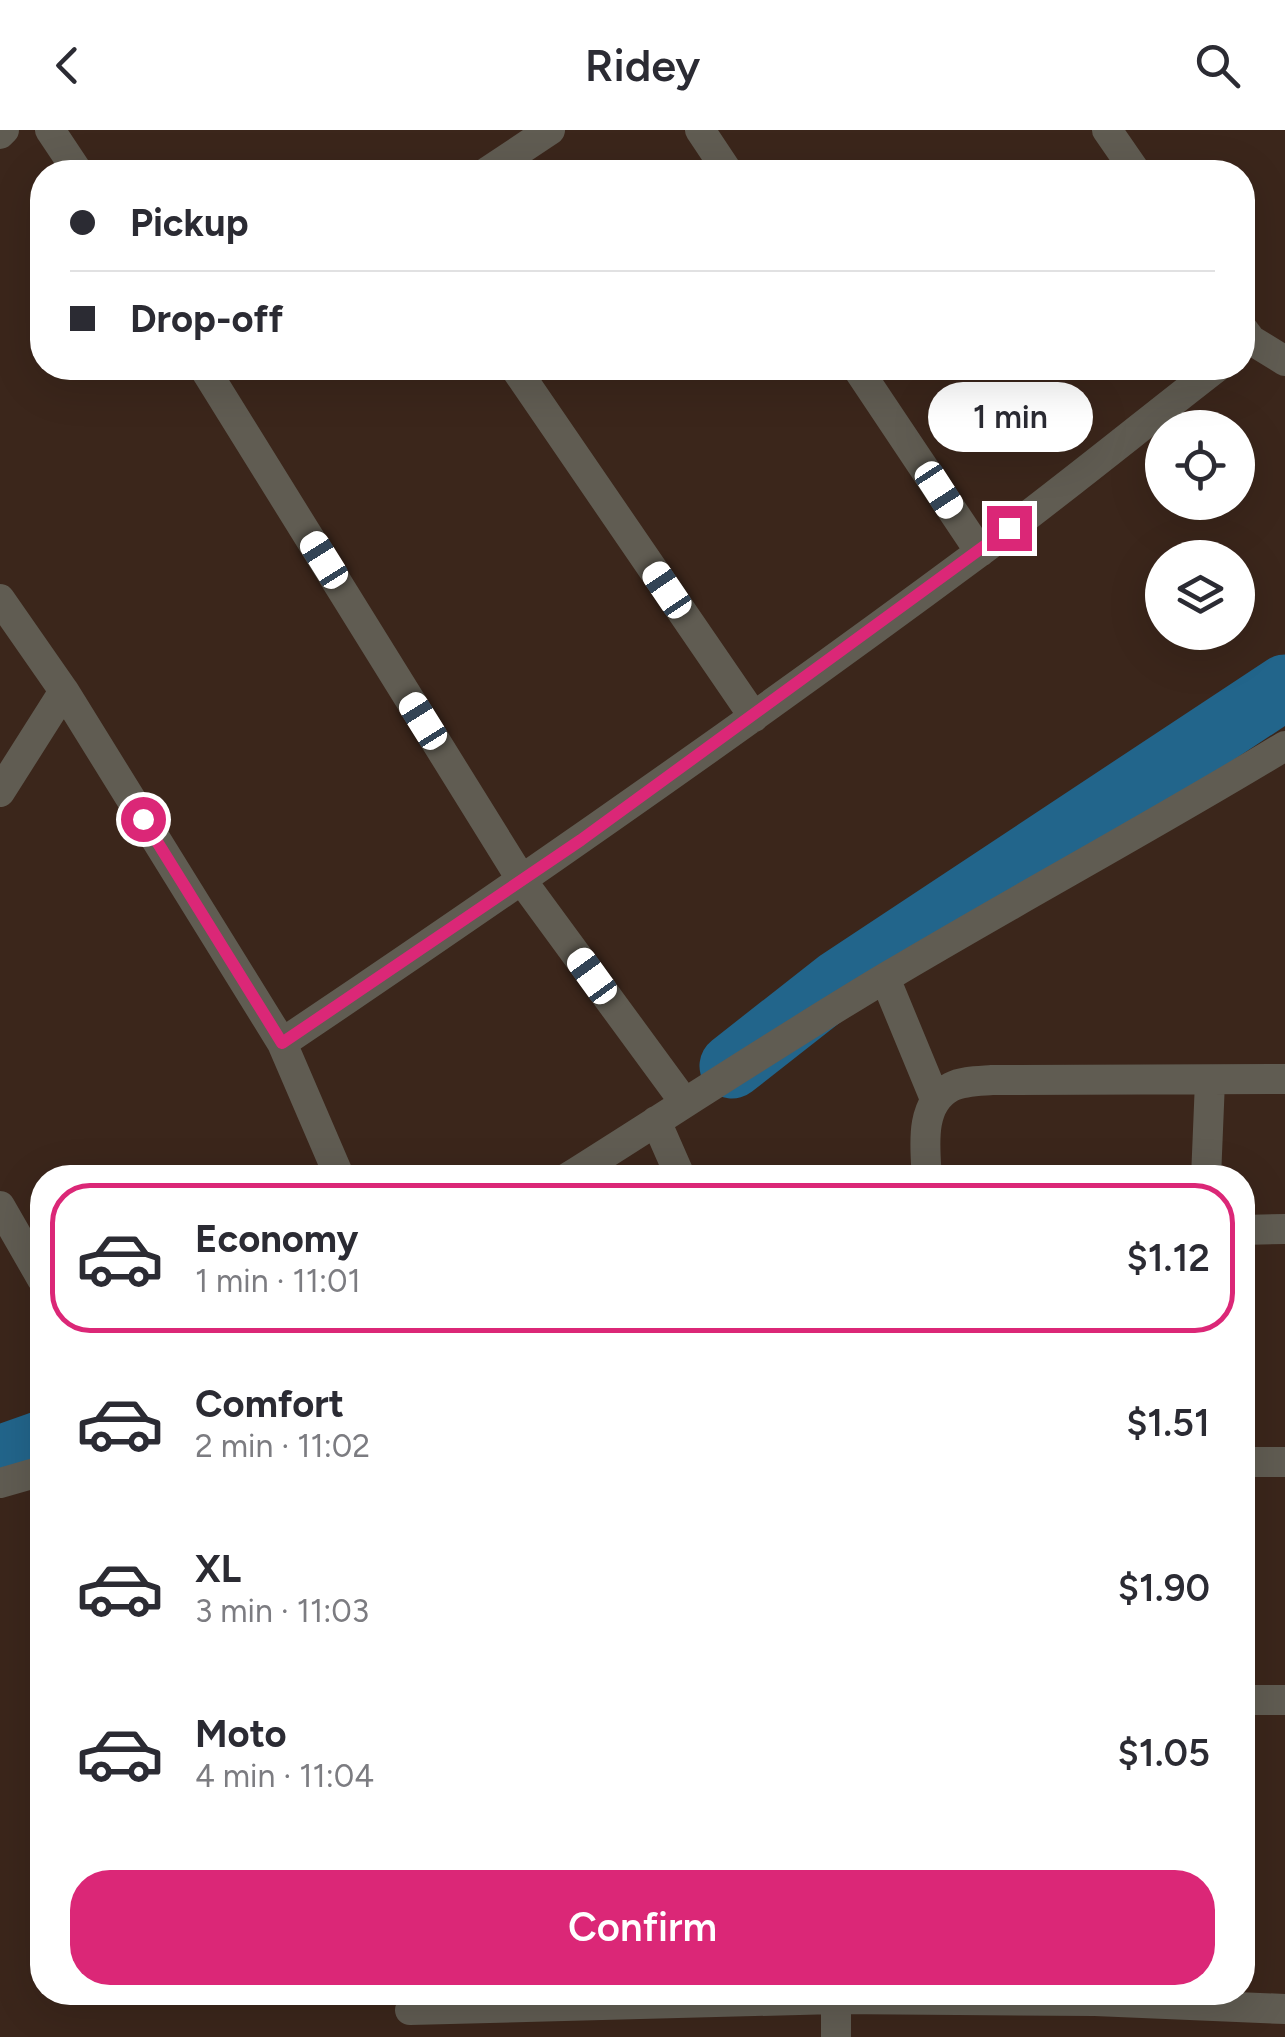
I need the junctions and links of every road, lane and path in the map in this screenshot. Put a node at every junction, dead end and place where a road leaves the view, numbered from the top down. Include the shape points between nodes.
1 (50, 130) edge
2 (550, 130) edge
3 (700, 130) edge
4 (1107, 130) edge
5 (70, 160) edge
6 (505, 160) edge
7 (720, 160) edge
8 (1128, 160) edge
9 (1255, 344) edge
10 (1285, 361) edge
11 (211, 380) edge
12 (522, 380) edge
13 (866, 380) edge
14 (1201, 380) edge
15 (980, 552) junction
16 (0, 599) edge
17 (64, 691) junction
18 (754, 717) junction
19 (1285, 746) edge
20 (0, 792) edge
21 (523, 882) junction
22 (885, 978) junction
23 (282, 1043) junction
24 (1285, 1079) edge
25 (1210, 1081) junction
26 (934, 1099) junction
27 (685, 1103) junction
28 (656, 1121) junction
29 (334, 1165) edge
30 (588, 1165) edge
31 (675, 1165) edge
32 (926, 1165) edge
33 (1207, 1165) edge
34 (0, 1206) edge
35 (1255, 1230) edge
36 (1285, 1230) edge
37 (30, 1259) edge
38 (1255, 1462) edge
39 (1285, 1462) edge
40 (30, 1474) edge
41 (0, 1483) edge
42 (1255, 1700) edge
43 (1285, 1700) edge
44 (672, 2005) edge
45 (836, 2005) edge
46 (1212, 2005) edge
47 (1285, 2010) edge
48 (410, 2013) edge
49 (836, 2037) edge

1 - 5 street
2 - 6 street
3 - 7 street
4 - 8 street
9 - 10 street
11 - 21 street
12 - 18 street
13 - 15 street
14 - 15 street
15 - 18 street
16 - 17 street
17 - 20 street
17 - 23 street
18 - 21 street
19 - 22 street
21 - 23 street
21 - 27 street
22 - 26 street
22 - 27 street
23 - 29 street
24 - 25 street
25 - 26 street via 992,1080 954,1084
25 - 33 street
26 - 32 street via 925,1130
27 - 28 street
28 - 30 street
28 - 31 street
34 - 37 street
35 - 36 street
38 - 39 street
40 - 41 street
42 - 43 street
44 - 48 street
45 - 49 street
46 - 47 street

